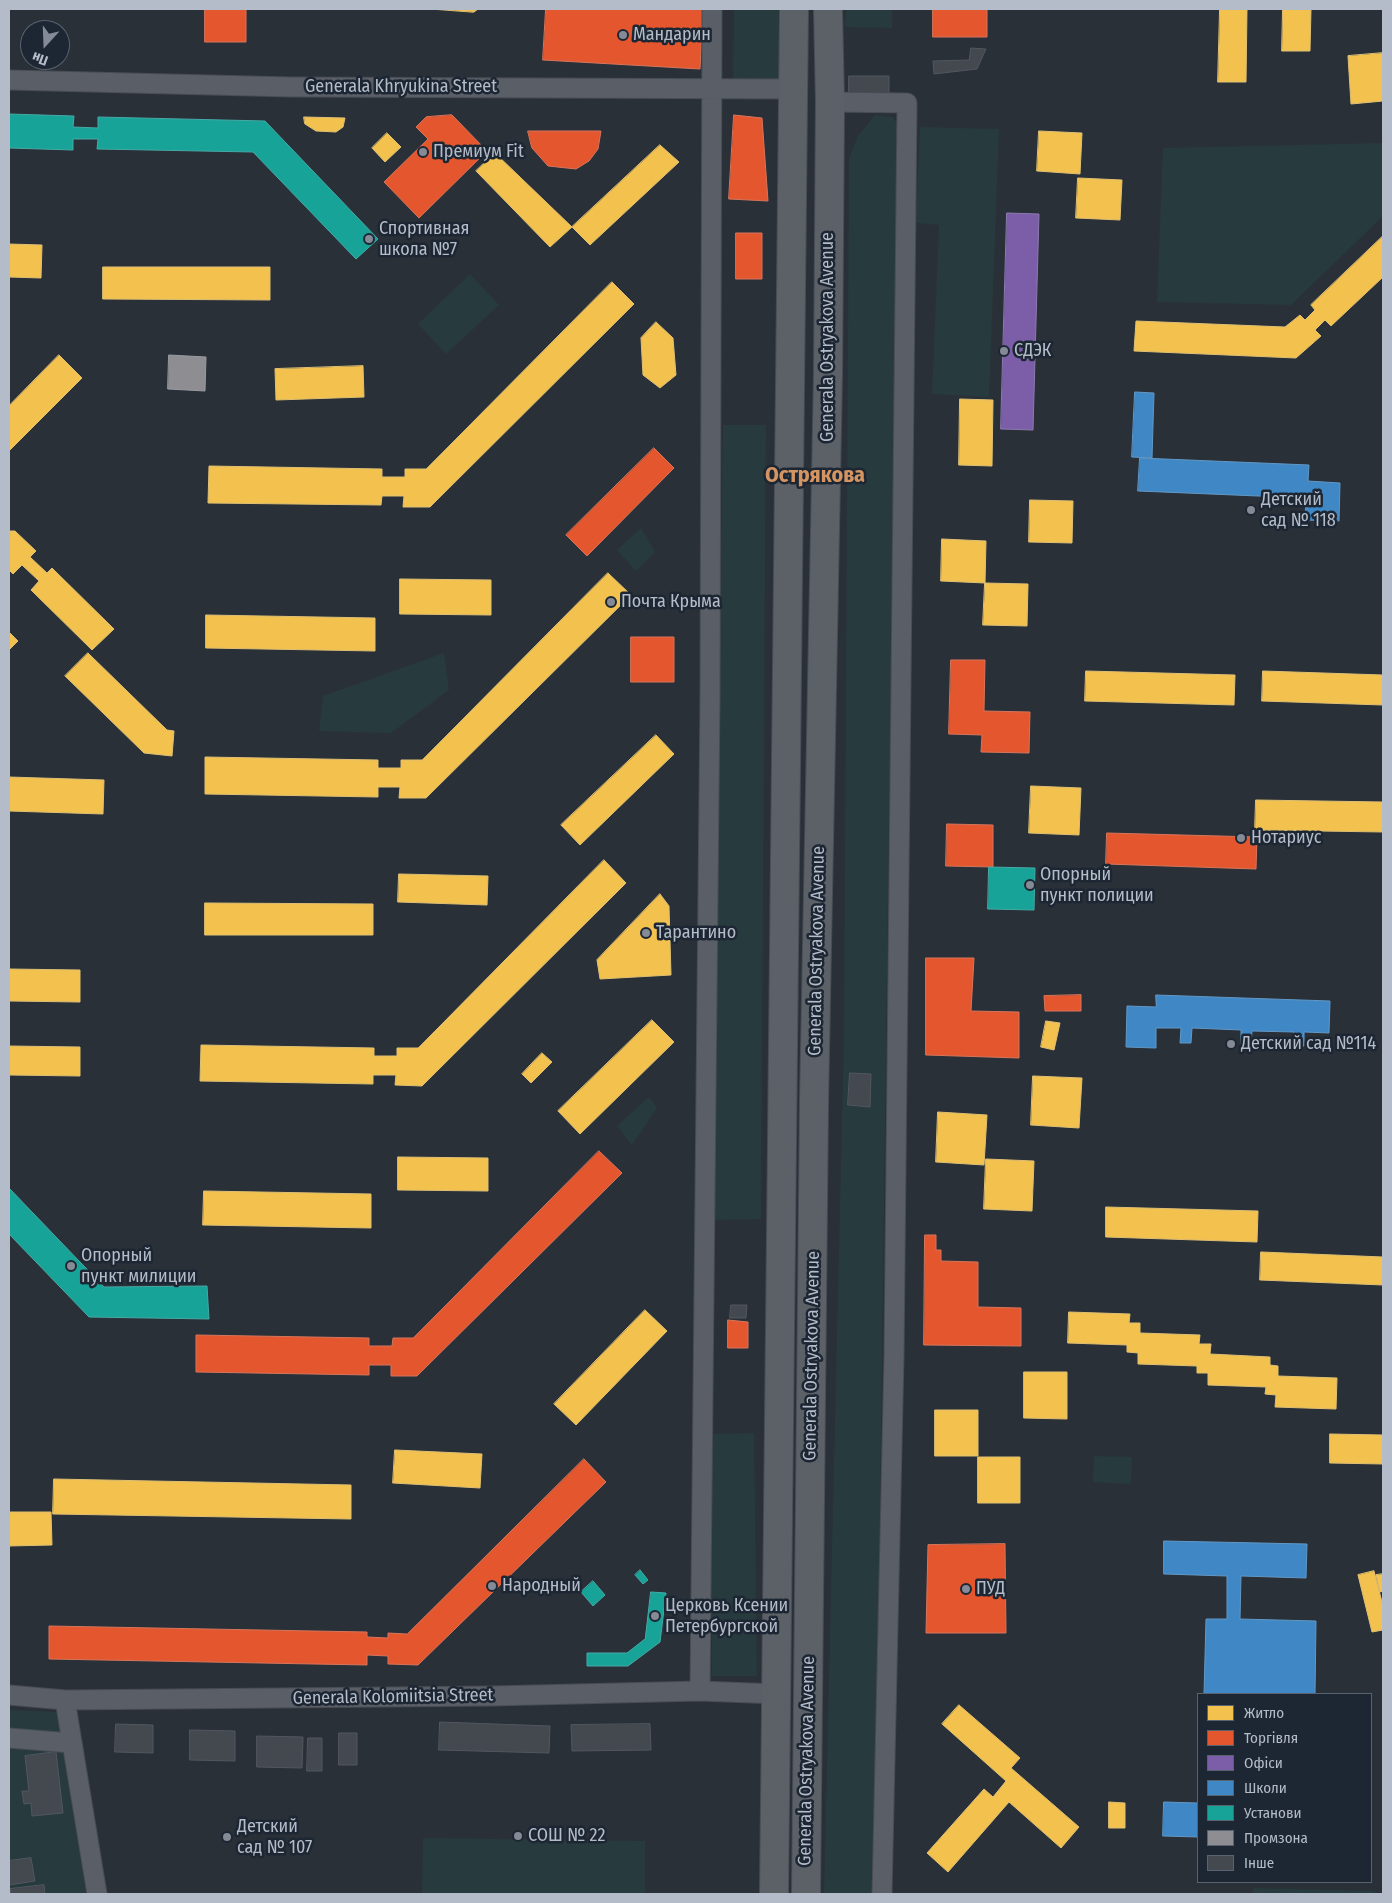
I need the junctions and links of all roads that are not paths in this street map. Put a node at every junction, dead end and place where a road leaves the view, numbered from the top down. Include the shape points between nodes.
1 (712, 9) edge
2 (794, 9) edge
3 (828, 9) edge
4 (9, 80) edge
5 (710, 89) junction
6 (793, 89) junction
7 (830, 102) junction
8 (700, 1692) junction
9 (778, 1694) junction
10 (9, 1695) edge
11 (65, 1700) junction
12 (9, 1738) edge
13 (71, 1743) junction
14 (97, 1894) edge
15 (774, 1894) edge
16 (806, 1894) edge
17 (882, 1894) edge

1 - 5 street
2 - 6 main road, Generala Ostryakova Avenue
3 - 7 main road, Generala Ostryakova Avenue
4 - 5 street, Generala Khryukina Street via 291,87
5 - 6 street, Generala Khryukina Street
5 - 8 street via 713,166 710,697
6 - 9 main road, Generala Ostryakova Avenue
7 - 16 main road, Generala Ostryakova Avenue via 824,637 814,1102
7 - 17 street via 907,103 894,1356
8 - 9 street, Generala Kolomiitsia Street
8 - 11 street, Generala Kolomiitsia Street
9 - 15 main road, Generala Ostryakova Avenue
10 - 11 street, Generala Kolomiitsia Street
11 - 13 street
12 - 13 street
13 - 14 street

